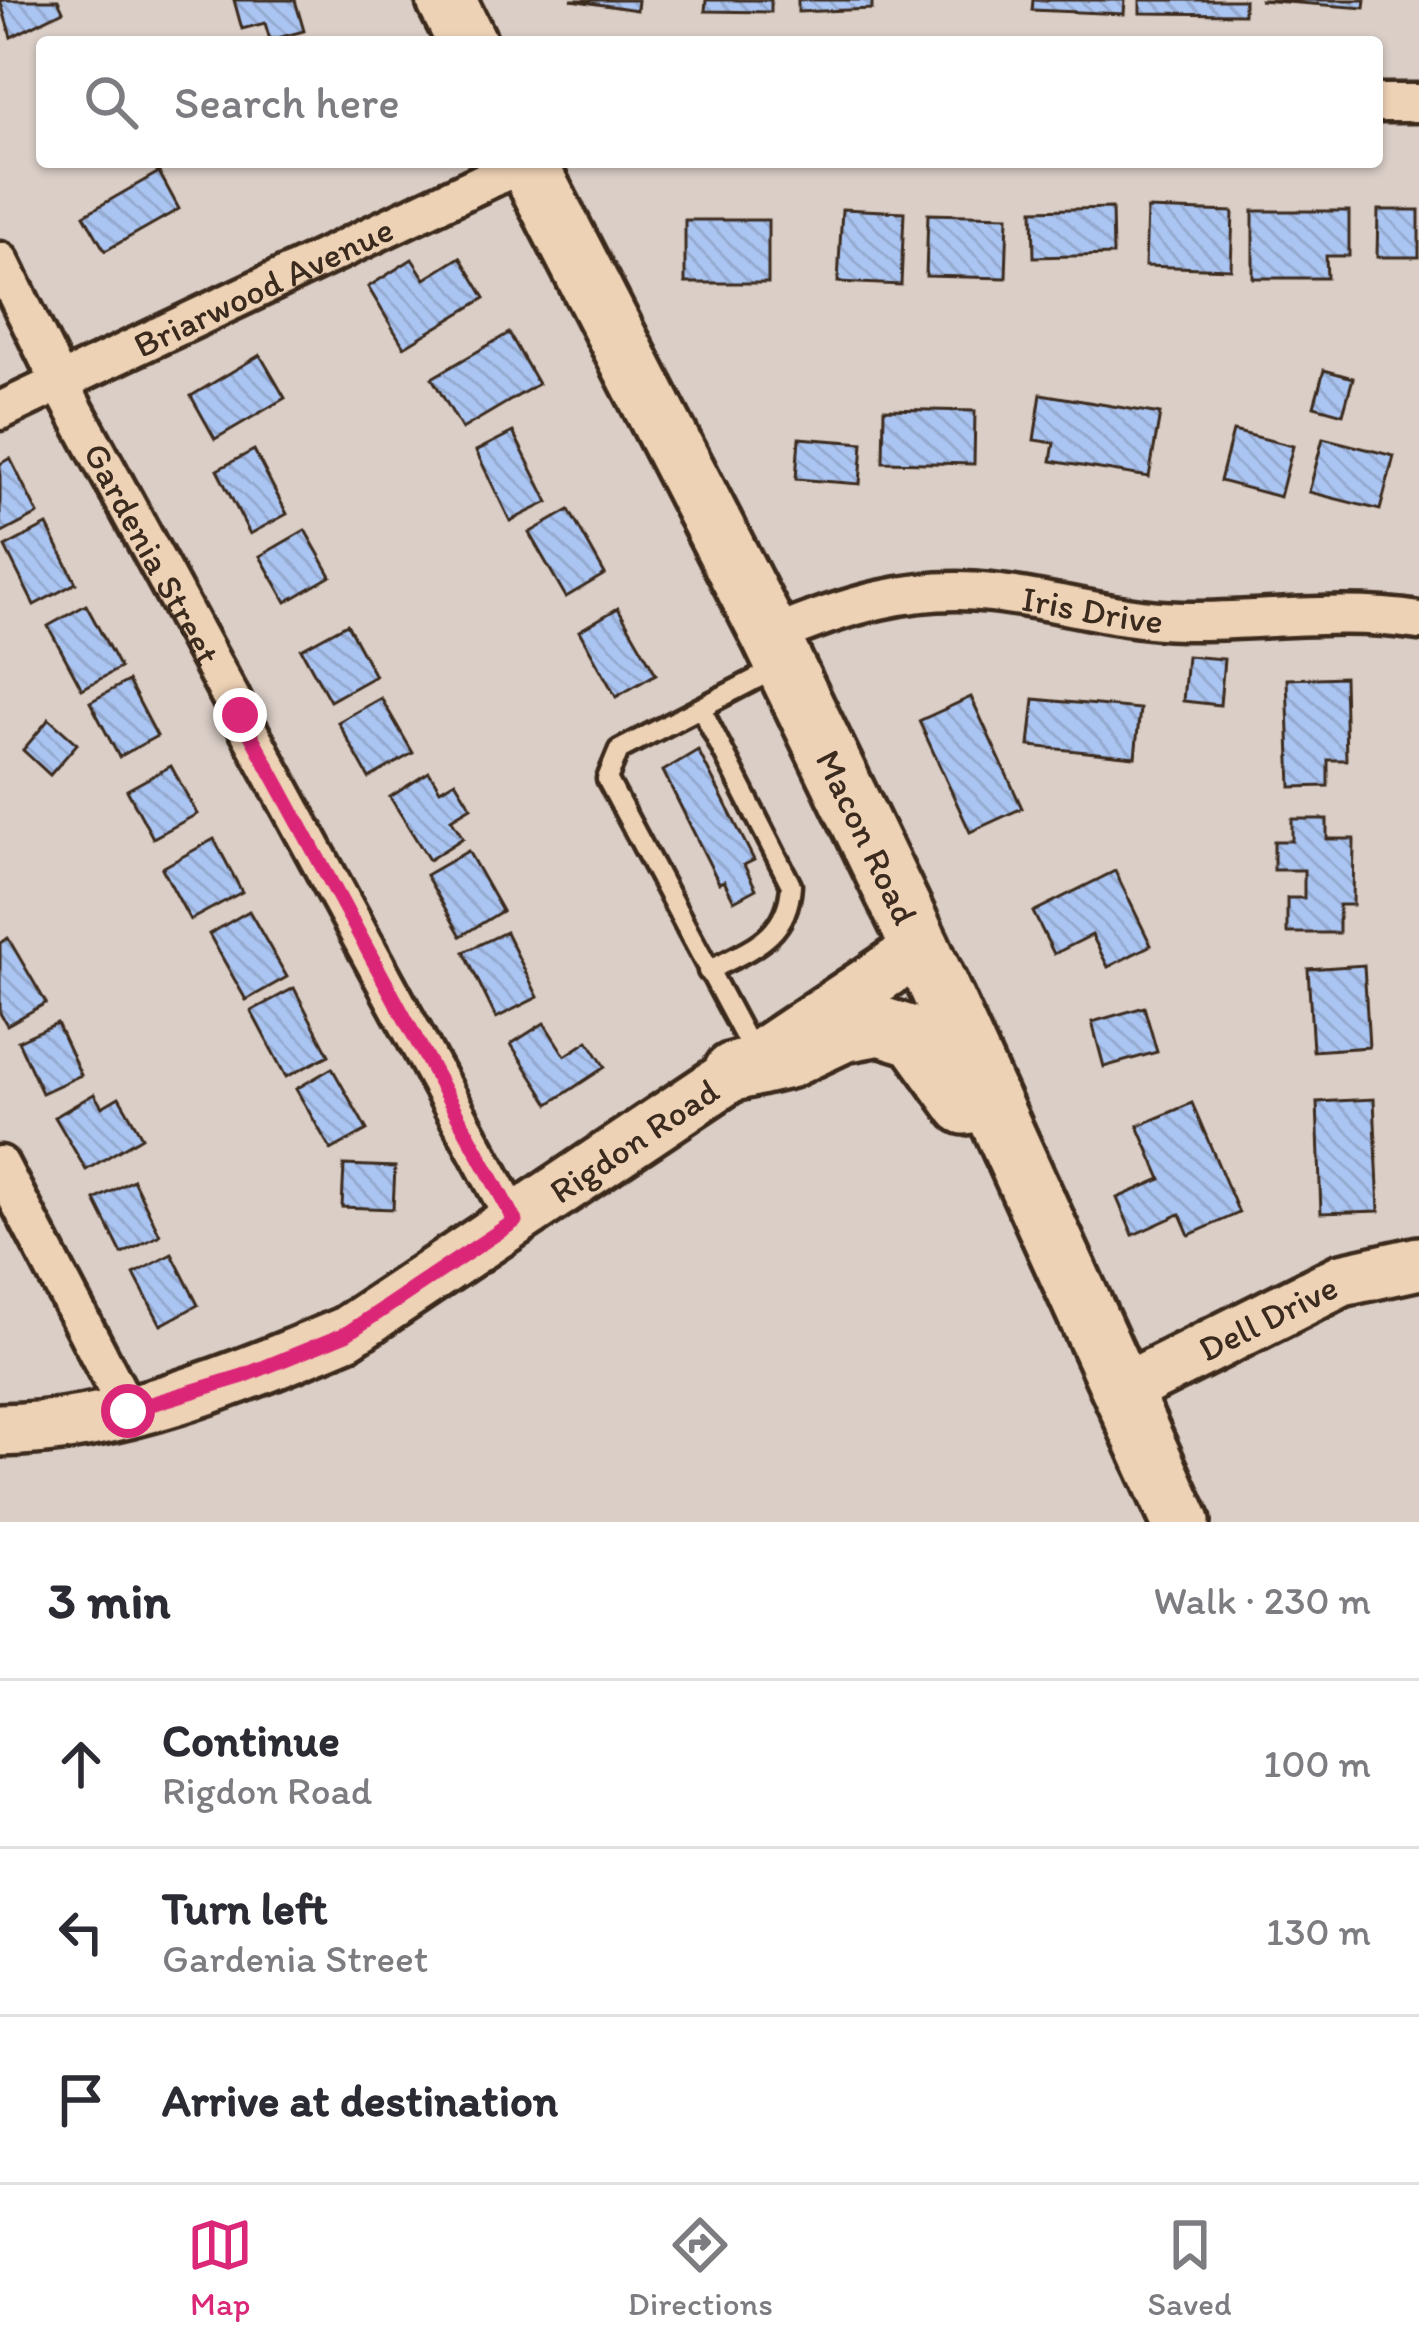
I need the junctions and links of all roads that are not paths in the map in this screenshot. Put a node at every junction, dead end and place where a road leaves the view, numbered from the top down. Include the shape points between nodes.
1 (446, 0) edge
2 (464, 36) edge
3 (1383, 103) edge
4 (1419, 103) edge
5 (514, 168) edge
6 (530, 168) edge
7 (0, 261) edge
8 (60, 382) junction
9 (0, 411) edge
10 (1419, 621) edge
11 (778, 650) junction
12 (701, 708) junction
13 (921, 948) junction
14 (708, 971) junction
15 (744, 1064) junction
16 (1017, 1159) junction
17 (0, 1165) edge
18 (515, 1221) junction
19 (1419, 1263) edge
20 (1123, 1390) junction
21 (128, 1411) junction
22 (0, 1430) edge
23 (1181, 1522) edge

1 - 2 main road
3 - 4 street
5 - 8 street, Briarwood Avenue
6 - 11 main road, Macon Road
7 - 8 street, Gardenia Street
8 - 9 street, Briarwood Avenue
8 - 18 street, Gardenia Street
10 - 11 street, Iris Drive via 1368,612 1118,617 940,590 837,609
11 - 12 lane
11 - 13 main road, Macon Road
12 - 14 lane via 791,885 790,912 770,939
12 - 14 lane via 619,750 607,778
13 - 15 street, Rigdon Road
13 - 16 main road, Macon Road
14 - 15 lane
15 - 16 main road via 788,1059 880,1026 916,1037 981,1132
15 - 18 street, Rigdon Road
16 - 20 main road, Macon Road
17 - 21 street
18 - 21 street, Rigdon Road via 346,1334
19 - 20 street, Dell Drive via 1342,1280
20 - 23 main road, Macon Road
21 - 22 street, Rigdon Road

